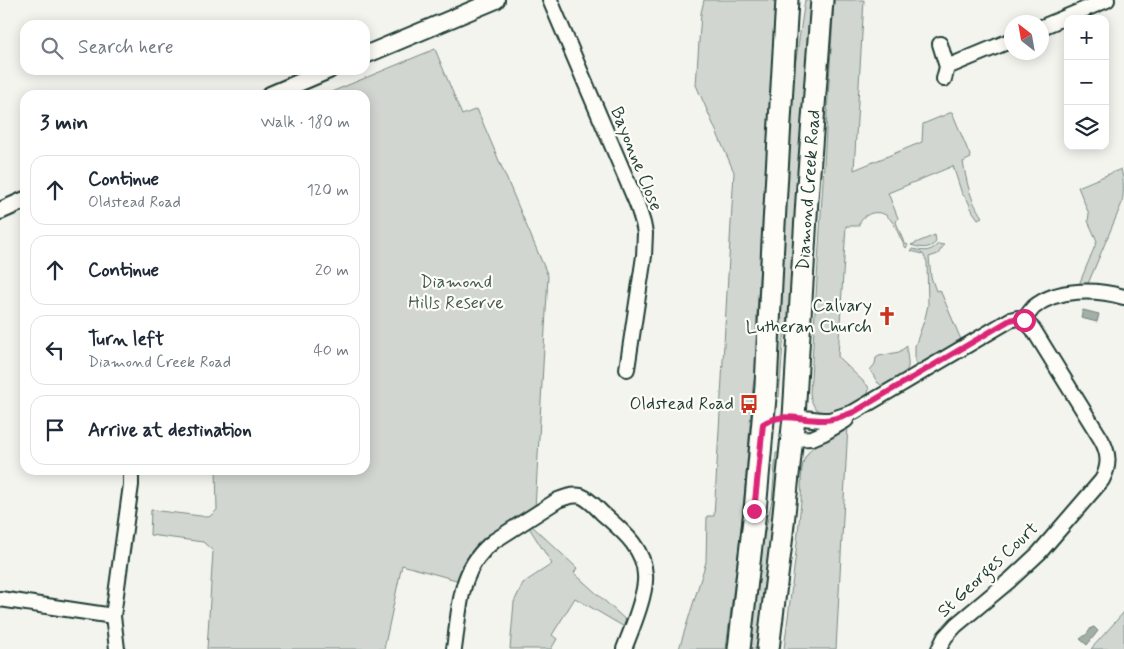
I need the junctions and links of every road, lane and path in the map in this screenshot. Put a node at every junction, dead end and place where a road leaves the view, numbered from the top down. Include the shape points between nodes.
1 (496, 0) edge
2 (550, 0) edge
3 (787, 0) edge
4 (822, 0) edge
5 (1107, 0) edge
6 (1049, 24) edge
7 (940, 44) dead end
8 (1004, 44) edge
9 (370, 53) edge
10 (317, 75) edge
11 (282, 90) edge
12 (20, 202) edge
13 (0, 211) edge
14 (1124, 297) edge
15 (1024, 320) junction
16 (626, 369) dead end
17 (854, 412) junction
18 (794, 418) junction
19 (763, 424) junction
20 (792, 439) junction
21 (131, 475) edge
22 (0, 599) edge
23 (113, 616) junction
24 (117, 649) edge
25 (454, 649) edge
26 (624, 649) edge
27 (738, 649) edge
28 (768, 649) edge
29 (938, 649) edge

1 - 9 street
2 - 16 street, Bayonne Close via 643,223 644,256
3 - 19 main road, Diamond Creek Road
4 - 18 main road, Diamond Creek Road
5 - 6 street
7 - 8 street via 945,73
10 - 11 street
12 - 13 street
14 - 15 street via 1094,291 1068,293 1039,304
15 - 17 street via 1010,320
15 - 29 street, St Georges Court via 1033,329 1101,438 1107,452 1107,467 1102,480 1038,553 956,625
17 - 18 street via 830,420
17 - 20 street via 824,433 812,438
18 - 19 main road via 779,417
18 - 20 main road, Diamond Creek Road
19 - 20 main road via 772,436
19 - 27 main road, Diamond Creek Road
20 - 28 main road, Diamond Creek Road
21 - 23 street
22 - 23 street
23 - 24 street
25 - 26 street via 463,588 475,560 494,541 558,500 575,495 585,498 626,535 642,560 644,591

